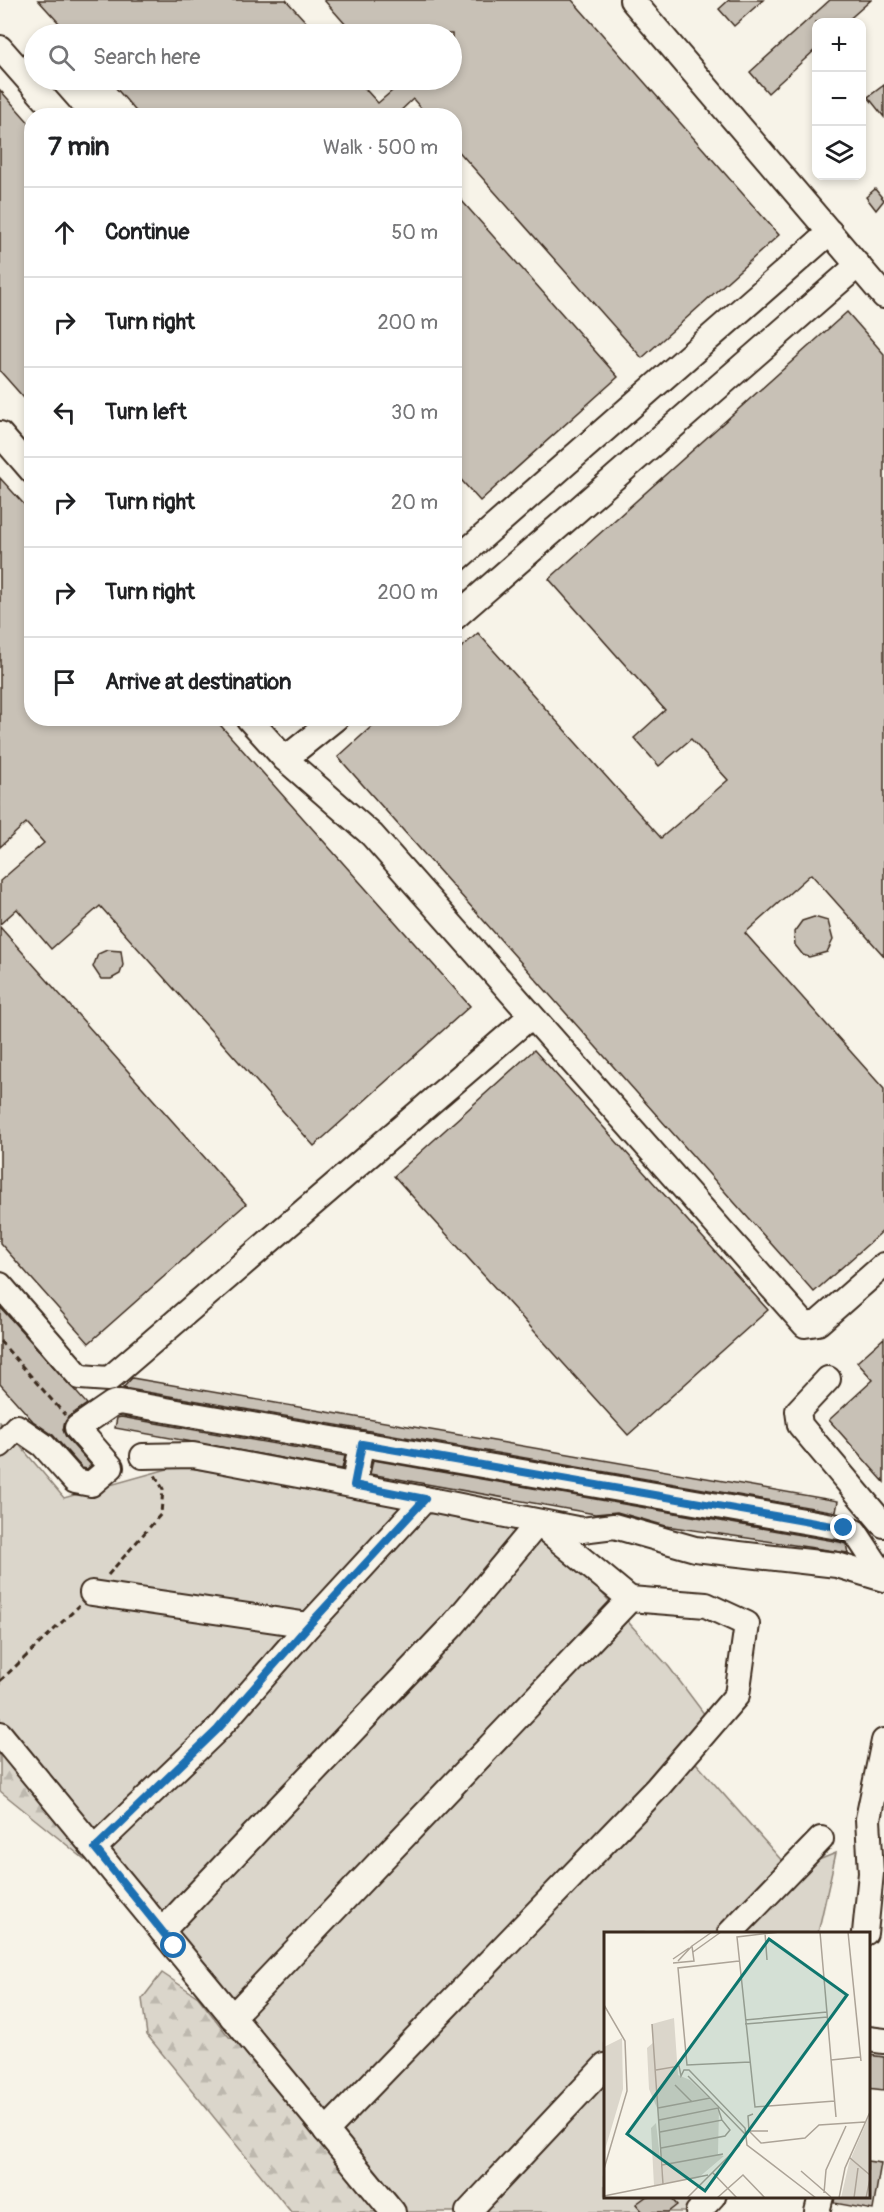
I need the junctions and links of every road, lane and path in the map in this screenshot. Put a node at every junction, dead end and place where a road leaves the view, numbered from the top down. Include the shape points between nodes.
1 (632, 0) edge
2 (0, 48) edge
3 (24, 75) edge
4 (37, 90) edge
5 (53, 108) edge
6 (830, 232) junction
7 (858, 264) junction
8 (884, 296) edge
9 (0, 434) edge
10 (24, 462) edge
11 (462, 555) edge
12 (462, 611) edge
13 (264, 726) edge
14 (326, 726) edge
15 (285, 759) junction
16 (531, 1016) junction
17 (884, 1265) edge
18 (0, 1285) edge
19 (0, 1341) edge
20 (828, 1379) dead end
21 (77, 1428) junction
22 (362, 1444) junction
23 (0, 1445) edge
24 (143, 1456) joint
25 (354, 1485) junction
26 (425, 1499) junction
27 (538, 1523) junction
28 (884, 1525) edge
29 (884, 1577) edge
30 (92, 1593) junction
31 (630, 1599) junction
32 (309, 1625) junction
33 (0, 1681) edge
34 (0, 1734) edge
35 (884, 1741) edge
36 (821, 1839) dead end
37 (95, 1848) junction
38 (162, 1931) junction
39 (731, 1932) edge
40 (865, 1932) edge
41 (232, 2017) junction
42 (869, 2039) edge
43 (884, 2041) edge
44 (604, 2067) edge
45 (326, 2131) junction
46 (712, 2197) edge
47 (821, 2197) edge
48 (393, 2212) edge
49 (468, 2212) edge
50 (698, 2212) edge
51 (817, 2212) edge

1 - 6 street
2 - 3 street
4 - 5 street
6 - 7 street
6 - 11 street
7 - 8 street
7 - 12 street
9 - 10 street
13 - 15 street
14 - 15 street
15 - 16 street via 372,835
16 - 17 street via 805,1325 818,1323
16 - 18 street via 109,1378 80,1377
19 - 21 path
20 - 28 street via 798,1411 800,1425
21 - 22 street via 120,1402
21 - 23 street via 111,1467 91,1484 75,1481 43,1445 17,1427
22 - 25 street
22 - 29 street via 844,1528 855,1532
24 - 25 street via 193,1455
24 - 30 path via 164,1489 161,1514
25 - 26 street
26 - 27 street
26 - 32 street
27 - 29 street via 582,1530 614,1526 695,1549 837,1564
27 - 31 street
27 - 38 street via 453,1625
30 - 32 street
30 - 33 path
31 - 41 street
31 - 45 street via 706,1605 747,1624 737,1695 657,1788
32 - 37 street via 218,1729
34 - 37 street
35 - 40 street via 868,1819 871,1873
36 - 39 street
37 - 38 street
38 - 41 street
41 - 45 street
42 - 43 street
44 - 49 street
45 - 48 street
46 - 50 street
47 - 51 street

